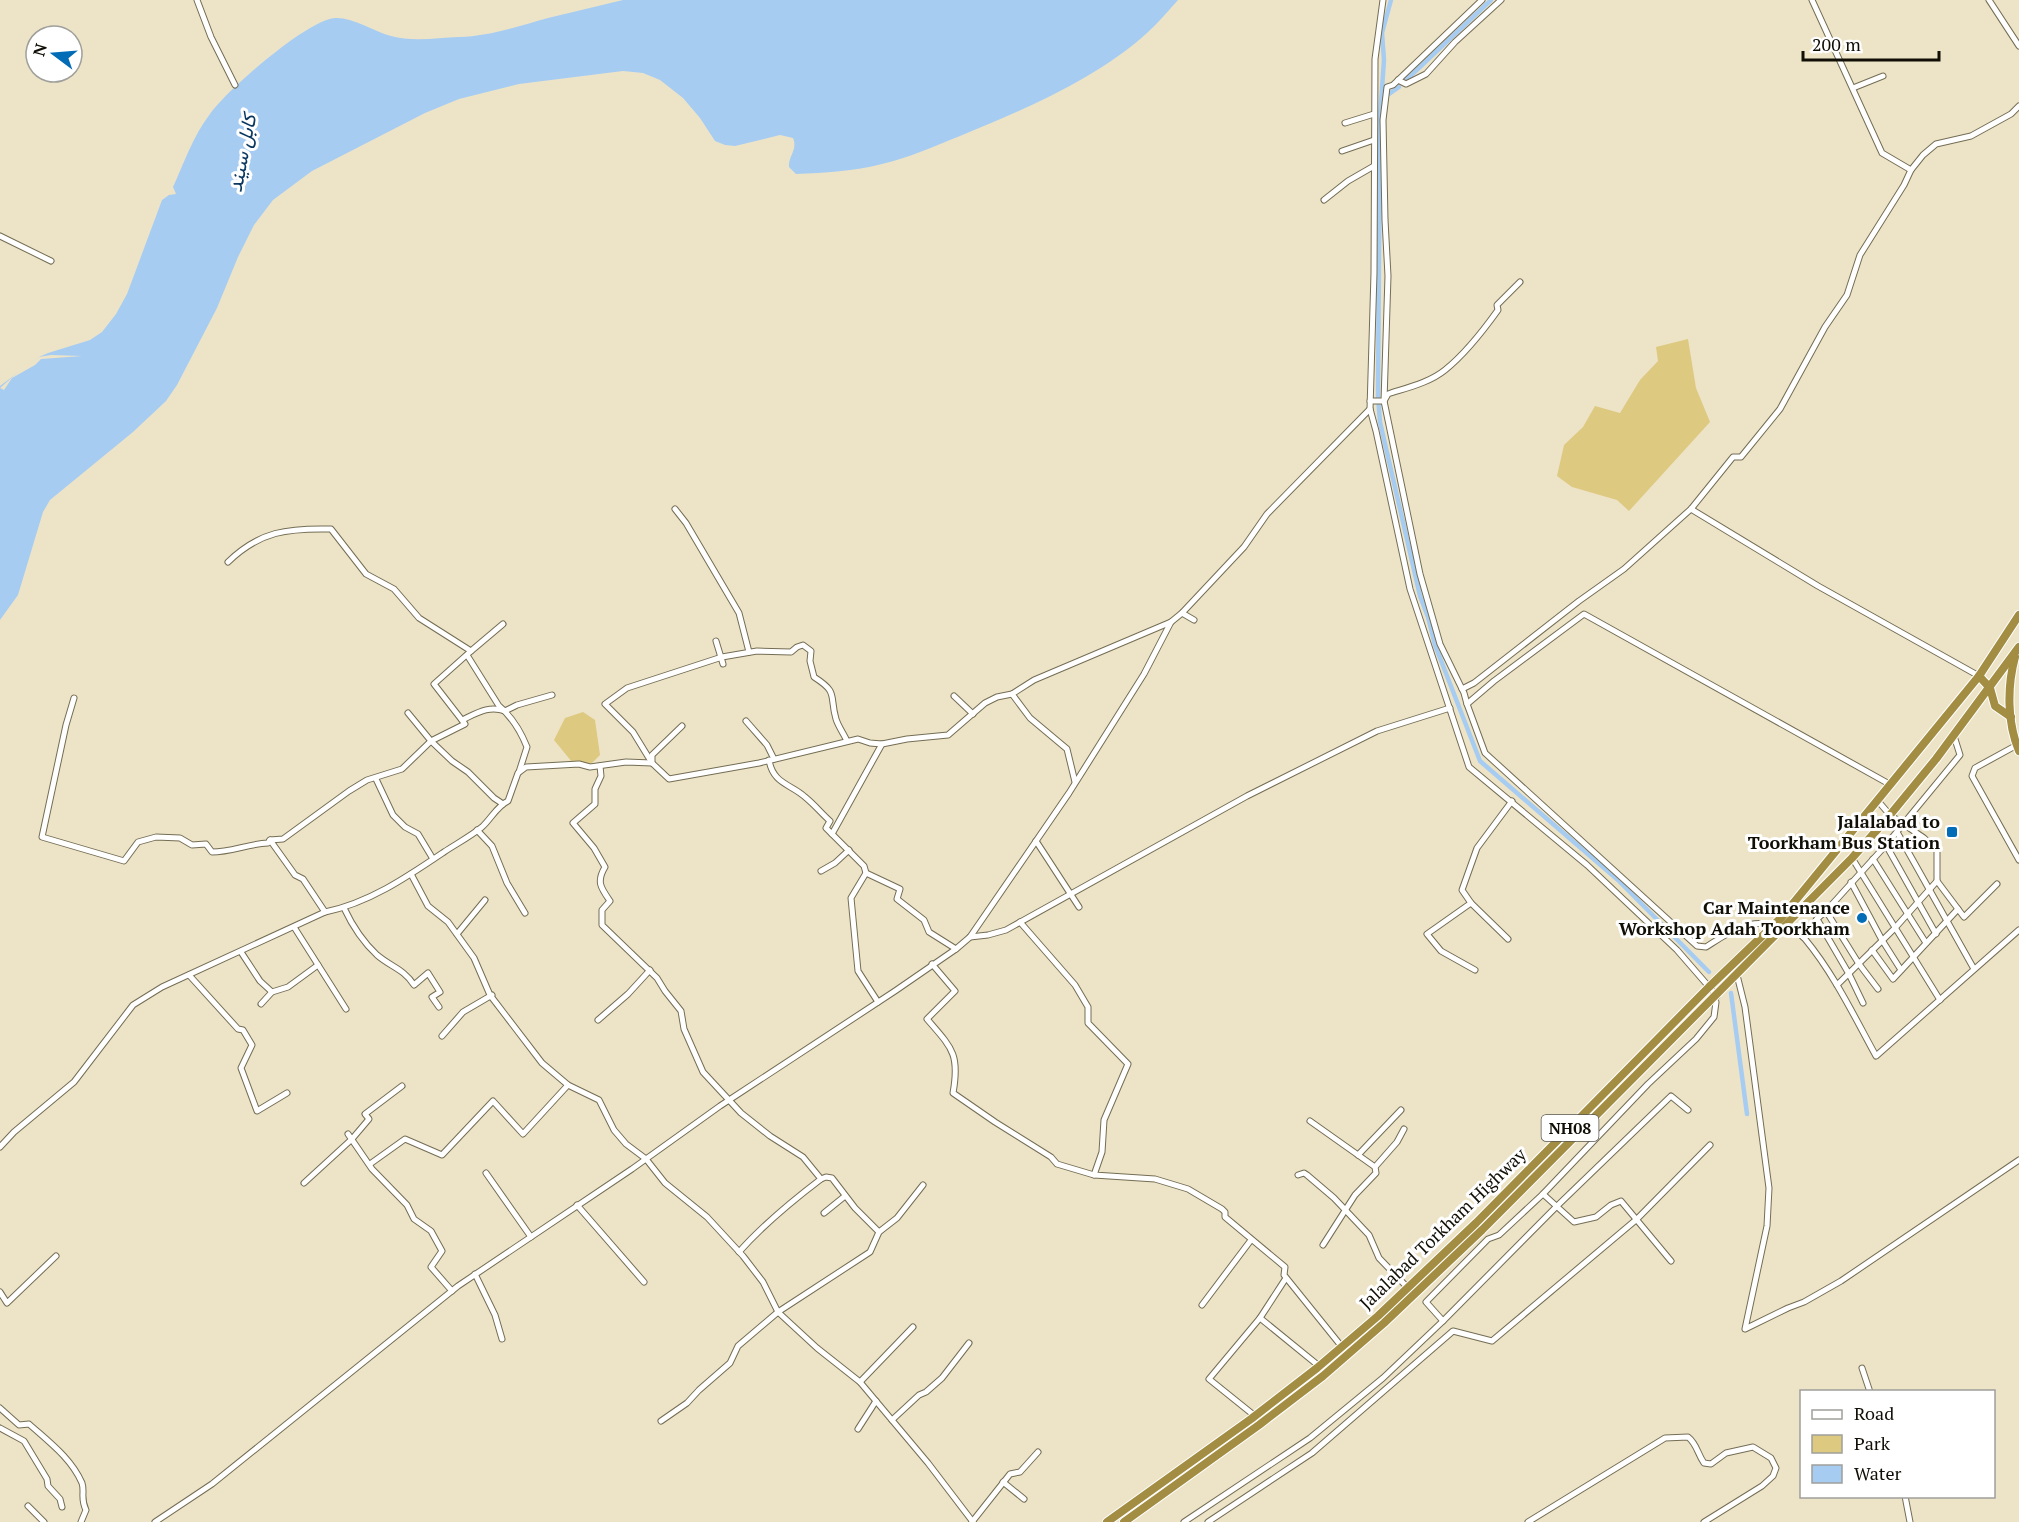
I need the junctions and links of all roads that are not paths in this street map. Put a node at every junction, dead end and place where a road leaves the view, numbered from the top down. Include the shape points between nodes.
1 (197, 0) edge
2 (1383, 0) edge
3 (1482, 0) edge
4 (1501, 0) edge
5 (1812, 0) edge
6 (1989, 0) edge
7 (2019, 46) edge
8 (1883, 76) dead end
9 (1398, 80) junction
10 (235, 85) dead end
11 (1853, 88) junction
12 (2019, 106) edge
13 (1374, 114) junction
14 (1345, 123) dead end
15 (1374, 140) junction
16 (1342, 151) dead end
17 (1374, 166) junction
18 (1911, 170) junction
19 (1324, 200) dead end
20 (0, 236) edge
21 (51, 261) dead end
22 (1520, 282) dead end
23 (1384, 401) junction
24 (1370, 402) junction
25 (1370, 410) junction
26 (675, 509) dead end
27 (1691, 509) junction
28 (228, 562) dead end
29 (1182, 613) junction
30 (2019, 615) edge
31 (1194, 620) dead end
32 (1171, 622) junction
33 (503, 624) dead end
34 (717, 641) dead end
35 (2018, 649) edge
36 (748, 652) junction
37 (469, 653) junction
38 (722, 660) junction
39 (1979, 676) junction
40 (1462, 688) junction
41 (1990, 688) junction
42 (1012, 694) junction
43 (552, 695) dead end
44 (954, 696) dead end
45 (74, 698) dead end
46 (1467, 704) junction
47 (1450, 708) junction
48 (505, 711) junction
49 (408, 713) dead end
50 (973, 714) junction
51 (2011, 717) junction
52 (462, 720) junction
53 (746, 721) dead end
54 (682, 726) dead end
55 (1954, 736) junction
56 (431, 741) junction
57 (848, 741) junction
58 (882, 744) junction
59 (2018, 748) edge
60 (772, 759) junction
61 (652, 763) junction
62 (600, 766) junction
63 (518, 773) junction
64 (376, 779) junction
65 (1075, 782) junction
66 (1891, 785) junction
67 (1512, 801) junction
68 (1878, 801) junction
69 (503, 804) junction
70 (1890, 816) junction
71 (1903, 824) junction
72 (477, 830) junction
73 (1897, 832) junction
74 (832, 834) junction
75 (270, 840) junction
76 (1036, 841) junction
77 (1886, 846) junction
78 (849, 850) junction
79 (1852, 858) junction
80 (433, 859) junction
81 (1873, 859) junction
82 (2019, 860) edge
83 (821, 871) dead end
84 (866, 873) junction
85 (1861, 873) junction
86 (411, 874) junction
87 (1937, 881) junction
88 (1851, 882) junction
89 (1997, 884) dead end
90 (1928, 890) junction
91 (1071, 894) junction
92 (485, 900) dead end
93 (1918, 902) junction
94 (1471, 903) junction
95 (1079, 907) dead end
96 (344, 908) junction
97 (1958, 909) junction
98 (1826, 911) junction
99 (325, 912) junction
100 (525, 913) dead end
101 (1908, 913) junction
102 (1817, 918) junction
103 (1020, 922) junction
104 (1946, 922) junction
105 (294, 927) junction
106 (1772, 927) junction
107 (1784, 927) junction
108 (1895, 928) junction
109 (2019, 930) edge
110 (457, 934) junction
111 (1936, 934) junction
112 (970, 937) junction
113 (1803, 937) junction
114 (1508, 939) dead end
115 (1882, 940) junction
116 (1926, 943) junction
117 (956, 949) junction
118 (1872, 950) junction
119 (242, 952) junction
120 (1913, 958) junction
121 (932, 964) junction
122 (1859, 964) junction
123 (318, 965) junction
124 (1974, 969) junction
125 (650, 970) junction
126 (1475, 970) dead end
127 (1901, 970) junction
128 (1849, 974) junction
129 (189, 975) junction
130 (1737, 975) junction
131 (1837, 986) junction
132 (1709, 987) junction
133 (1878, 989) dead end
134 (272, 992) junction
135 (492, 996) junction
136 (1714, 998) junction
137 (1940, 1000) junction
138 (878, 1002) junction
139 (1863, 1003) dead end
140 (261, 1004) dead end
141 (439, 1007) dead end
142 (346, 1009) dead end
143 (598, 1020) dead end
144 (442, 1036) dead end
145 (568, 1085) junction
146 (402, 1086) dead end
147 (287, 1094) dead end
148 (729, 1100) junction
149 (1401, 1110) dead end
150 (1688, 1110) dead end
151 (1310, 1121) dead end
152 (1404, 1129) dead end
153 (350, 1136) junction
154 (1710, 1145) dead end
155 (0, 1148) edge
156 (1358, 1155) junction
157 (646, 1159) junction
158 (2019, 1160) edge
159 (370, 1164) junction
160 (1375, 1167) junction
161 (486, 1173) dead end
162 (1094, 1175) junction
163 (1298, 1175) dead end
164 (821, 1179) junction
165 (304, 1183) dead end
166 (923, 1185) dead end
167 (1543, 1194) junction
168 (845, 1196) junction
169 (577, 1205) junction
170 (1556, 1207) junction
171 (1346, 1210) junction
172 (824, 1213) dead end
173 (1637, 1219) junction
174 (879, 1232) junction
175 (531, 1237) junction
176 (1251, 1240) junction
177 (1323, 1245) dead end
178 (739, 1252) junction
179 (56, 1256) dead end
180 (1671, 1261) dead end
181 (475, 1274) junction
182 (1286, 1278) junction
183 (644, 1282) dead end
184 (1408, 1288) junction
185 (452, 1291) junction
186 (0, 1292) edge
187 (1202, 1305) dead end
188 (778, 1312) junction
189 (1260, 1318) junction
190 (1443, 1321) junction
191 (913, 1327) dead end
192 (502, 1339) dead end
193 (969, 1343) dead end
194 (1342, 1347) junction
195 (1319, 1366) junction
196 (1862, 1368) dead end
197 (860, 1382) junction
198 (1869, 1390) edge
199 (876, 1401) junction
200 (0, 1408) edge
201 (1255, 1416) junction
202 (892, 1420) junction
203 (661, 1421) dead end
204 (0, 1428) edge
205 (858, 1429) dead end
206 (1038, 1452) dead end
207 (1003, 1482) junction
208 (1905, 1498) edge
209 (1024, 1499) dead end
210 (28, 1506) dead end
211 (62, 1507) dead end
212 (44, 1522) edge
213 (81, 1522) edge
214 (155, 1522) edge
215 (973, 1522) edge
216 (1107, 1522) edge
217 (1124, 1522) edge
218 (1184, 1522) edge
219 (1208, 1522) edge
220 (1528, 1522) edge
221 (1704, 1522) edge
222 (1910, 1522) edge

1 - 10 street
2 - 13 street via 1375,59
3 - 9 street
4 - 9 street via 1426,74 1406,84
5 - 11 street
6 - 7 street
8 - 11 street
9 - 23 street via 1387,87 1383,120 1388,276
11 - 18 street via 1882,153
12 - 18 street via 2012,114 1971,136 1936,144
13 - 14 street
13 - 15 street
15 - 16 street
15 - 17 street
17 - 19 street
17 - 24 street
18 - 27 street via 1860,255 1847,295 1780,409 1741,457 1733,457
20 - 21 street
22 - 23 street via 1444,371 1388,394
23 - 24 street
23 - 40 street via 1420,574 1440,644
24 - 25 street
25 - 29 street via 1267,514 1244,547
25 - 47 street via 1410,589
26 - 36 street via 740,613
27 - 39 street
27 - 40 street via 1624,569 1474,683
28 - 37 street via 253,542 273,534 296,529 331,529 366,574 394,589 419,618
29 - 31 street
29 - 32 street
30 - 39 highway, NH08
32 - 42 street via 1034,680
32 - 65 street via 1144,674
33 - 37 street
34 - 38 street
35 - 41 highway, NH08
35 - 51 highway via 2012,670
36 - 38 street
36 - 57 street via 791,652 802,645 811,651 814,677 833,695 836,719
37 - 48 street
37 - 52 street via 434,684
38 - 61 street via 627,687 605,704 633,732
39 - 41 highway
39 - 66 highway, Jalalabad Torkham Highway / NH08
40 - 46 street
41 - 51 highway via 1995,706
41 - 55 highway, NH08
42 - 50 street via 997,697
42 - 65 street via 1030,718 1067,749
43 - 48 street
44 - 50 street
45 - 75 street via 42,837 123,861 138,842 156,837 206,844 212,852
46 - 66 street via 1584,614
46 - 106 street via 1485,753 1697,946 1706,947 1732,931 1761,922
47 - 67 street via 1468,767
47 - 91 street via 1377,731 1247,796
48 - 52 street via 483,709
48 - 63 street via 527,747
49 - 56 street
50 - 58 street via 948,735
51 - 59 highway
52 - 56 street via 465,724
53 - 60 street via 768,745
54 - 61 street via 652,755
55 - 70 highway, NH08
55 - 71 street via 1960,755
56 - 64 street via 402,770
56 - 69 street
57 - 58 street
57 - 60 street
58 - 74 street
59 - 82 street via 1975,768 1972,776
60 - 61 street via 669,779
60 - 74 street via 769,764 781,783 805,796 830,821 826,828
61 - 62 street
62 - 63 street via 536,766
62 - 125 street via 595,804 573,823 605,867 600,876 601,888 610,901 602,910 602,925
63 - 69 street via 508,801
64 - 75 street via 349,791 283,839
64 - 80 street via 393,815 418,834
65 - 76 street
66 - 68 highway, Jalalabad Torkham Highway / NH08
67 - 94 street via 1477,848 1462,890
67 - 132 street via 1587,865 1677,950
68 - 70 street
68 - 106 highway, Jalalabad Torkham Highway / NH08
69 - 72 street
70 - 71 street
70 - 79 highway, NH08
71 - 73 street
71 - 87 street via 1937,850
72 - 80 street
72 - 100 street via 492,846
73 - 77 street
73 - 90 street
74 - 78 street
75 - 99 street
76 - 91 street
76 - 112 street
77 - 81 street
77 - 93 street
78 - 83 street
78 - 84 street
79 - 85 street
79 - 107 highway, NH08
80 - 86 street
81 - 85 street
81 - 101 street
84 - 117 street via 900,889 897,900 924,920 929,932
84 - 138 street via 851,898 858,970
85 - 88 street
85 - 108 street
86 - 96 street
86 - 110 street via 428,906
87 - 90 street
87 - 97 street
88 - 98 street
88 - 115 street
89 - 97 street via 1964,917
90 - 93 street
90 - 104 street
91 - 95 street
91 - 103 street
92 - 110 street
93 - 101 street
93 - 111 street
94 - 114 street
94 - 126 street via 1426,934 1442,951
96 - 99 street
96 - 141 street via 351,924 378,956 407,974 414,985 428,973 440,992 432,997
97 - 104 street
98 - 102 street
98 - 122 street
99 - 105 street
101 - 108 street
101 - 116 street
102 - 113 street
102 - 128 street
103 - 112 street via 1006,930
103 - 162 street via 1075,986 1088,1007 1088,1023 1128,1064 1104,1120 1102,1152
104 - 111 street
104 - 124 street
105 - 119 street
105 - 123 street
106 - 132 highway, Jalalabad Torkham Highway / NH08
107 - 113 street
107 - 130 highway, NH08
108 - 115 street
108 - 120 street
109 - 124 street
110 - 135 street via 474,958
111 - 116 street
112 - 117 street
113 - 131 street
115 - 118 street
115 - 127 street
116 - 120 street
117 - 121 street
118 - 122 street
118 - 127 street via 1893,979
119 - 129 street
119 - 134 street
120 - 127 street
120 - 137 street
121 - 138 street
121 - 162 street via 955,991 927,1019 952,1049 957,1073 953,1093 1051,1156 1057,1164
122 - 128 street
122 - 133 street
123 - 134 street via 288,987
123 - 142 street
124 - 137 street
125 - 143 street
125 - 148 street via 681,1011 684,1029 703,1072
128 - 131 street
128 - 139 street
129 - 147 street via 243,1030 252,1045 242,1068 257,1111
129 - 155 street via 133,1005 74,1082
130 - 136 highway, NH08
130 - 158 street via 1745,1007 1769,1188 1767,1226 1744,1329 1841,1281
131 - 137 street via 1876,1056
132 - 136 street
132 - 184 highway, Jalalabad Torkham Highway / NH08
134 - 140 street
135 - 144 street via 463,1012
135 - 145 street via 542,1063
136 - 167 street via 1714,1017 1696,1039
136 - 217 highway, NH08 via 1384,1323 1323,1376
138 - 148 street
145 - 157 street via 599,1100 614,1130
145 - 159 street via 523,1134 493,1101 442,1155 405,1139
146 - 153 street via 365,1114 369,1119
148 - 157 street
148 - 164 street via 770,1136 803,1156
149 - 156 street
150 - 170 street via 1671,1096
151 - 156 street
152 - 160 street
153 - 159 street
153 - 165 street
154 - 173 street
156 - 160 street
157 - 169 street
157 - 178 street via 665,1183 707,1217
159 - 185 street via 407,1205 414,1219 430,1231 442,1251 431,1267
160 - 171 street via 1376,1173
161 - 175 street
162 - 176 street via 1155,1179 1188,1189 1222,1209 1225,1218
163 - 171 street via 1307,1175
164 - 168 street via 832,1178
164 - 178 street
166 - 174 street via 897,1218
167 - 170 street
167 - 190 street via 1499,1235 1488,1239 1426,1302
168 - 172 street
168 - 174 street
169 - 175 street
169 - 183 street
170 - 173 street via 1574,1222 1596,1217 1622,1201
170 - 190 street
171 - 177 street
171 - 184 street via 1369,1235 1379,1258
173 - 180 street
173 - 219 street via 1492,1341 1453,1332 1312,1453
174 - 188 street via 870,1252
175 - 181 street
176 - 182 street via 1285,1267
176 - 187 street
178 - 188 street via 763,1282
179 - 186 street via 7,1303
181 - 185 street
181 - 192 street
182 - 189 street
182 - 194 street
184 - 194 highway, Jalalabad Torkham Highway / NH08
185 - 214 street via 212,1484
188 - 197 street
188 - 203 street via 738,1346 730,1363
189 - 195 street
189 - 201 street via 1209,1378
190 - 218 street via 1383,1378 1310,1437
191 - 197 street
193 - 202 street via 942,1378
194 - 195 highway, Jalalabad Torkham Highway / NH08
195 - 201 highway, Jalalabad Torkham Highway / NH08
196 - 198 street
197 - 199 street
199 - 202 street
199 - 205 street
200 - 213 street via 19,1425 29,1424 65,1456 83,1485 81,1500 86,1510
201 - 216 highway, Jalalabad Torkham Highway / NH08
202 - 215 street
204 - 211 street via 24,1441
206 - 207 street via 1020,1472 1010,1474
207 - 209 street
207 - 215 street
208 - 222 street
210 - 212 street
220 - 221 street via 1665,1438 1688,1437 1704,1463 1711,1464 1726,1454 1752,1447 1771,1458 1776,1468 1773,1476

